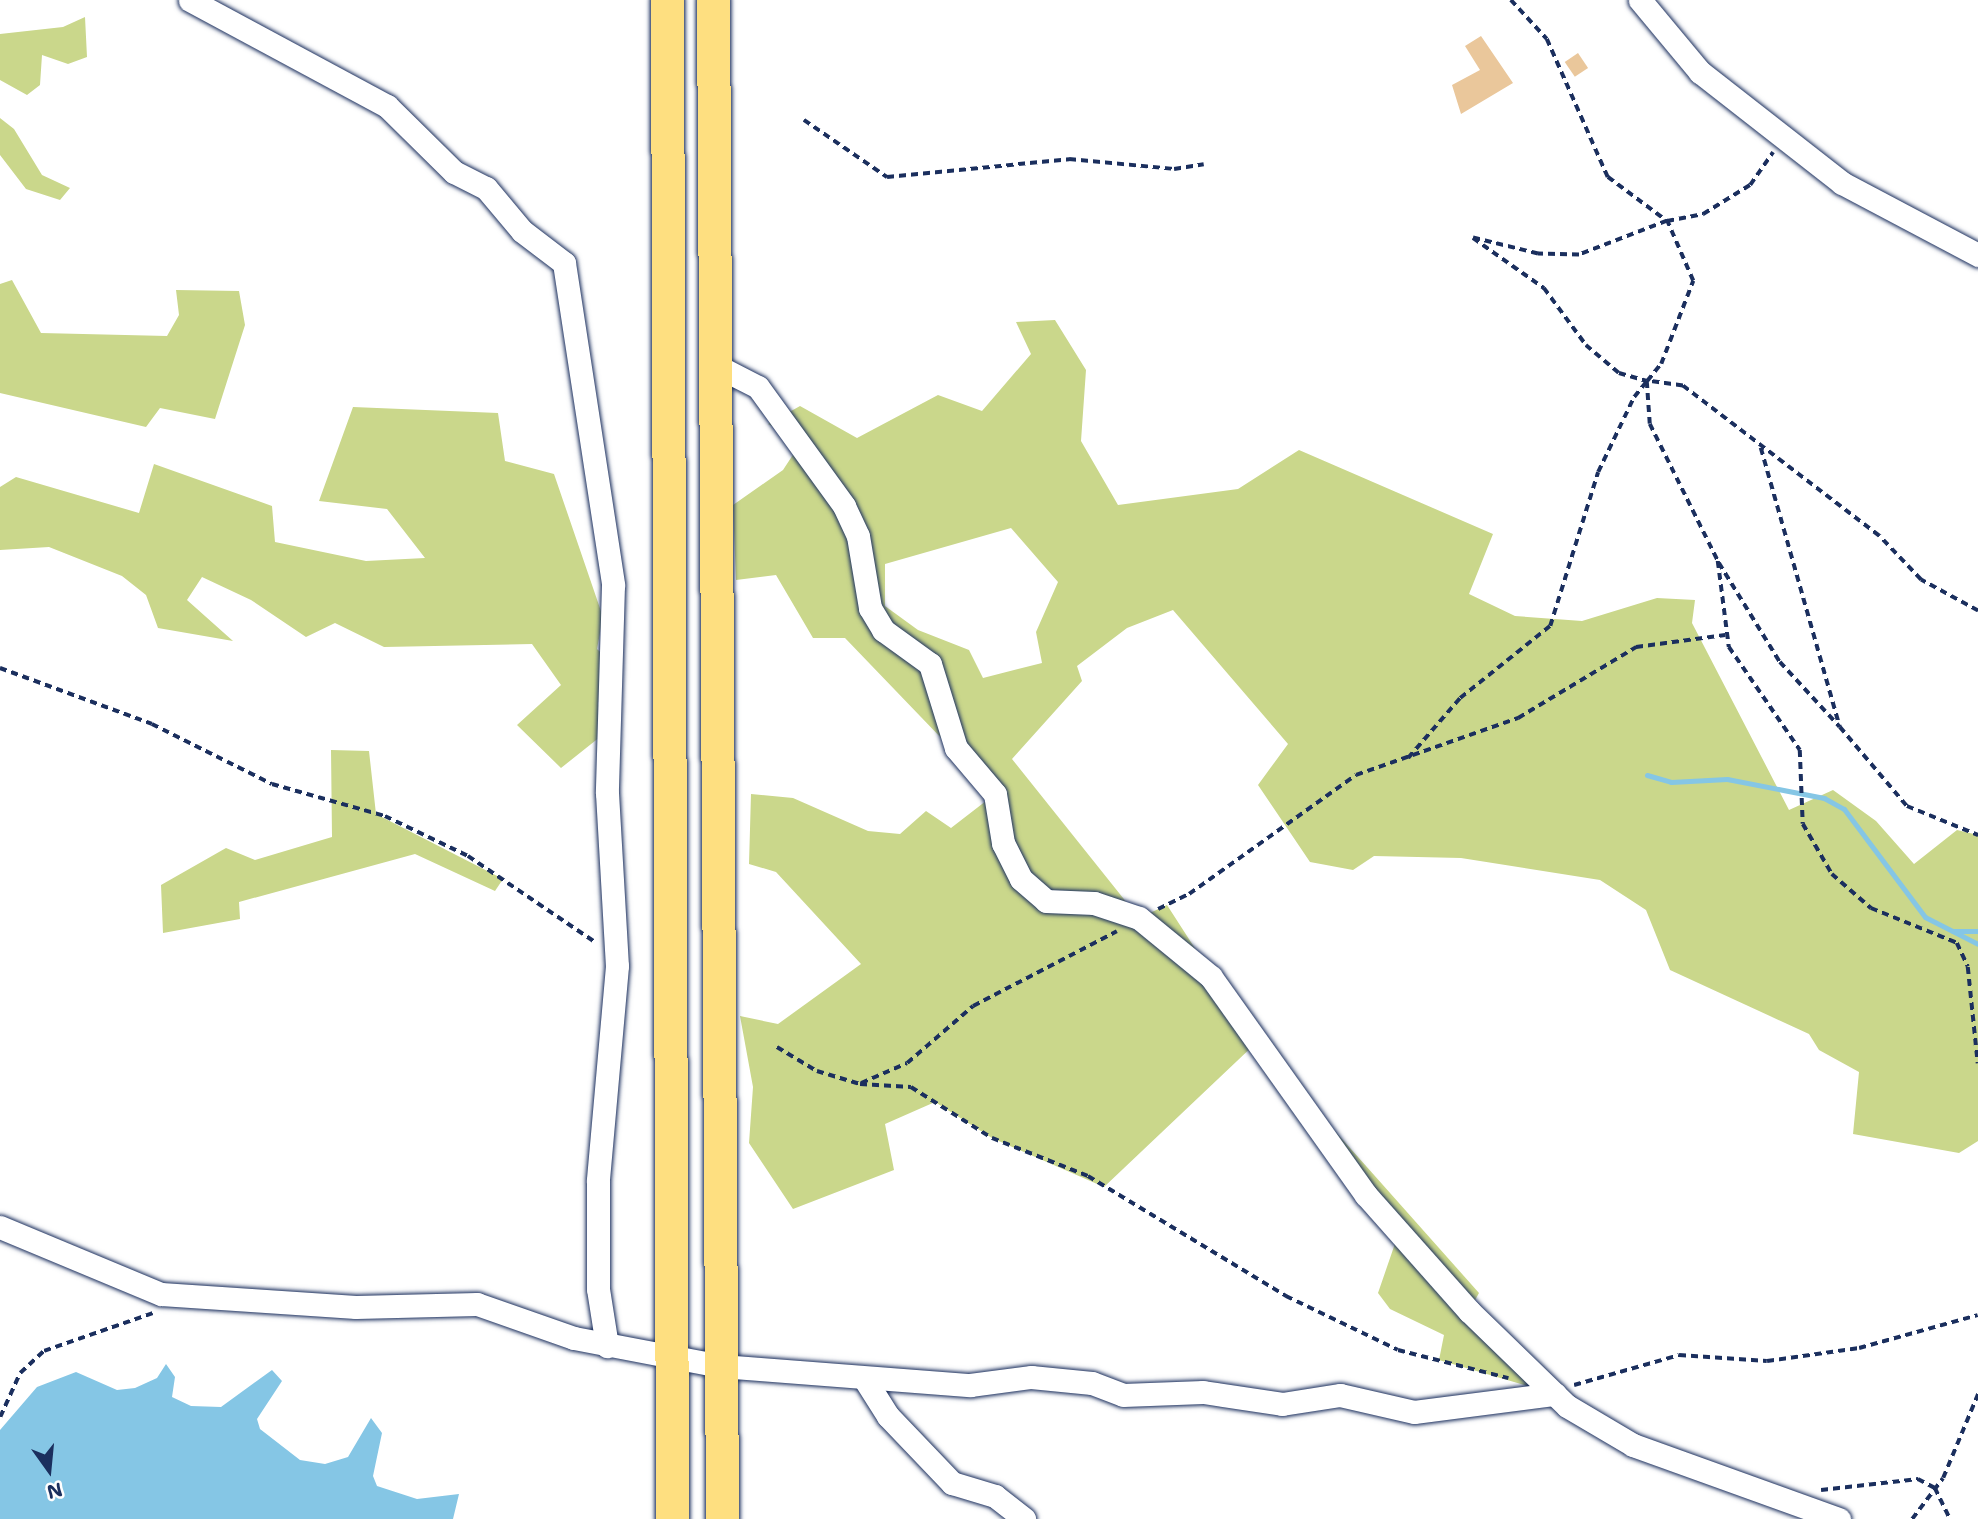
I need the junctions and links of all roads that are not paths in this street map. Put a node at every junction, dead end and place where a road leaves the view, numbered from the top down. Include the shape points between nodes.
1 (190, 0) edge
2 (667, 0) edge
3 (713, 0) edge
4 (1640, 0) edge
5 (1978, 256) edge
6 (715, 365) junction
7 (0, 1227) edge
8 (607, 1346) junction
9 (671, 1361) junction
10 (721, 1366) junction
11 (863, 1378) junction
12 (1555, 1394) junction
13 (671, 1519) edge
14 (722, 1519) edge
15 (1024, 1519) edge
16 (1839, 1519) edge

1 - 8 street via 387,107 454,172 486,188 522,231 564,263 613,585 607,793 617,966 598,1181 598,1289
2 - 9 highway
3 - 6 highway
4 - 5 street via 1700,72 1842,183
6 - 10 highway
6 - 12 street via 758,387 844,506 858,536 870,608 883,630 930,664 956,748 995,794 1003,843 1021,879 1046,901 1094,903 1139,918 1211,977 1366,1195 1469,1311
7 - 8 street via 161,1294 356,1307 477,1304
8 - 9 street
9 - 10 street
9 - 13 highway
10 - 11 street
10 - 14 highway
11 - 12 street via 970,1385 1031,1377 1093,1382 1123,1395 1203,1392 1282,1405 1340,1395 1414,1412
11 - 15 street via 888,1416 952,1483 995,1496
12 - 16 street via 1633,1445

